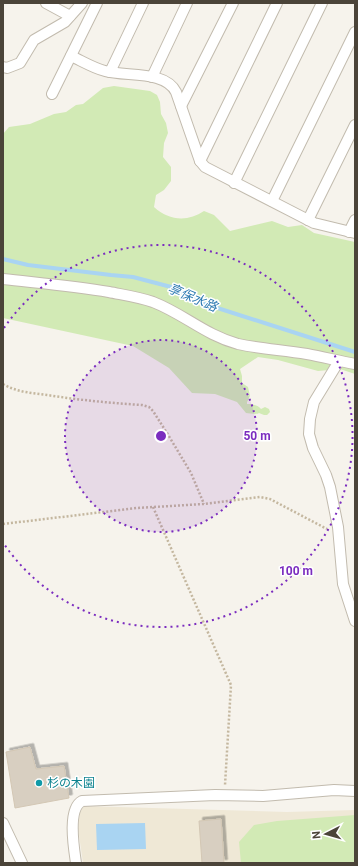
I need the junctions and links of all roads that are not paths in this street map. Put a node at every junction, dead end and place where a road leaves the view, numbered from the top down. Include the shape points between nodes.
1 (46, 3) edge
2 (82, 3) edge
3 (97, 3) edge
4 (143, 3) edge
5 (187, 3) edge
6 (232, 3) edge
7 (277, 3) edge
8 (322, 3) edge
9 (70, 16) junction
10 (355, 32) edge
11 (71, 56) junction
12 (3, 67) edge
13 (110, 72) junction
14 (152, 77) junction
15 (52, 94) dead end
16 (181, 106) junction
17 (355, 125) edge
18 (200, 161) junction
19 (234, 183) junction
20 (272, 201) junction
21 (308, 220) junction
22 (355, 220) edge
23 (352, 232) edge
24 (3, 279) edge
25 (339, 361) junction
26 (355, 364) edge
27 (355, 621) edge
28 (355, 791) edge
29 (3, 823) edge
30 (22, 863) edge
31 (76, 863) edge

1 - 9 street
2 - 9 street
3 - 11 street
4 - 13 street
5 - 14 street
6 - 16 street
7 - 18 street
8 - 19 street
9 - 12 street via 65,22 34,40 20,63
10 - 20 street
11 - 13 street
11 - 15 street
13 - 14 street
14 - 16 street via 162,79 173,86
16 - 18 street
17 - 21 street
18 - 19 street via 205,167
19 - 20 street
20 - 21 street
21 - 23 street
22 - 23 street
24 - 25 street via 84,288 135,297 169,309 220,338 245,345
25 - 26 street
25 - 27 street via 314,402 309,426 310,441 330,487 336,516 343,584
28 - 31 street via 82,801 76,807 74,818 73,846
29 - 30 street

